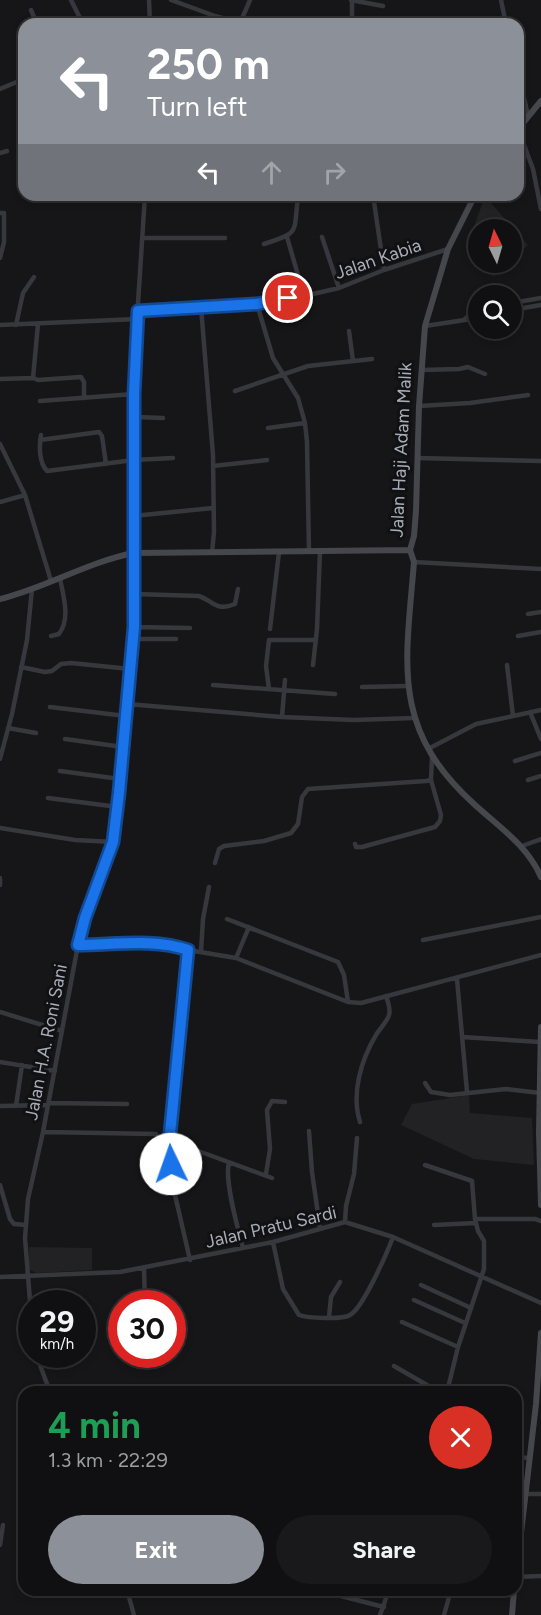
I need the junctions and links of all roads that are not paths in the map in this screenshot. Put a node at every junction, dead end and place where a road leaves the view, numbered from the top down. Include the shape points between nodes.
1 (71, 0) edge
2 (149, 0) edge
3 (171, 0) edge
4 (250, 0) edge
5 (352, 0) edge
6 (501, 0) edge
7 (383, 6) dead end
8 (31, 10) dead end
9 (34, 18) edge
10 (80, 18) edge
11 (150, 18) edge
12 (223, 18) edge
13 (244, 18) edge
14 (352, 18) edge
15 (505, 18) edge
16 (18, 82) edge
17 (0, 89) edge
18 (524, 98) edge
19 (541, 101) edge
20 (528, 115) junction
21 (524, 121) edge
22 (524, 145) edge
23 (7, 151) dead end
24 (0, 153) edge
25 (145, 201) edge
26 (298, 201) edge
27 (374, 201) edge
28 (473, 201) edge
29 (541, 210) edge
30 (0, 213) edge
31 (287, 237) junction
32 (322, 237) dead end
33 (143, 238) junction
34 (225, 238) dead end
35 (264, 244) dead end
36 (448, 249) junction
37 (0, 258) edge
38 (384, 270) junction
39 (34, 277) dead end
40 (339, 288) junction
41 (304, 296) junction
42 (541, 298) edge
43 (257, 304) junction
44 (522, 304) edge
45 (525, 304) junction
46 (522, 305) edge
47 (541, 305) edge
48 (201, 307) junction
49 (138, 311) junction
50 (468, 316) edge
51 (137, 319) junction
52 (465, 320) junction
53 (468, 320) edge
54 (38, 324) junction
55 (0, 325) edge
56 (16, 325) junction
57 (425, 326) junction
58 (349, 331) dead end
59 (372, 359) dead end
60 (353, 361) junction
61 (421, 370) junction
62 (283, 374) junction
63 (485, 374) dead end
64 (33, 378) junction
65 (0, 379) edge
66 (235, 391) dead end
67 (134, 394) junction
68 (528, 395) dead end
69 (84, 398) junction
70 (40, 401) dead end
71 (419, 406) junction
72 (136, 417) junction
73 (163, 418) dead end
74 (305, 423) junction
75 (268, 428) dead end
76 (0, 444) edge
77 (174, 458) dead end
78 (417, 458) junction
79 (134, 460) junction
80 (267, 460) dead end
81 (541, 461) edge
82 (106, 464) junction
83 (213, 466) junction
84 (25, 495) junction
85 (0, 502) edge
86 (213, 508) junction
87 (133, 516) junction
88 (410, 550) junction
89 (309, 551) junction
90 (321, 551) junction
91 (279, 552) junction
92 (134, 553) junction
93 (212, 554) junction
94 (414, 562) junction
95 (541, 569) edge
96 (60, 578) junction
97 (51, 581) junction
98 (32, 589) junction
99 (238, 590) dead end
100 (135, 594) junction
101 (0, 599) edge
102 (541, 612) edge
103 (528, 614) dead end
104 (134, 627) junction
105 (190, 628) dead end
106 (270, 629) dead end
107 (541, 632) edge
108 (51, 636) dead end
109 (518, 636) dead end
110 (133, 639) junction
111 (176, 639) dead end
112 (316, 640) junction
113 (313, 665) dead end
114 (507, 665) dead end
115 (21, 667) junction
116 (130, 669) junction
117 (285, 680) dead end
118 (213, 685) dead end
119 (408, 686) junction
120 (362, 687) dead end
121 (269, 689) junction
122 (283, 690) junction
123 (335, 694) dead end
124 (127, 704) junction
125 (50, 707) dead end
126 (541, 710) edge
127 (530, 712) junction
128 (126, 716) junction
129 (513, 716) junction
130 (282, 717) junction
131 (414, 718) junction
132 (8, 728) junction
133 (36, 733) dead end
134 (64, 739) dead end
135 (541, 739) edge
136 (123, 747) junction
137 (428, 748) junction
138 (541, 753) edge
139 (432, 757) junction
140 (0, 759) edge
141 (515, 760) dead end
142 (60, 771) dead end
143 (541, 776) edge
144 (120, 779) junction
145 (431, 780) junction
146 (528, 780) dead end
147 (48, 798) dead end
148 (118, 807) junction
149 (0, 828) edge
150 (541, 839) edge
151 (113, 842) junction
152 (355, 844) dead end
153 (522, 846) junction
154 (215, 863) dead end
155 (541, 877) edge
156 (0, 878) edge
157 (0, 885) edge
158 (209, 887) dead end
159 (541, 917) edge
160 (227, 919) dead end
161 (249, 927) junction
162 (423, 940) dead end
163 (78, 945) junction
164 (188, 950) junction
165 (201, 952) junction
166 (541, 955) edge
167 (236, 958) junction
168 (457, 979) junction
169 (386, 996) junction
170 (348, 1002) junction
171 (0, 1012) edge
172 (541, 1027) edge
173 (62, 1031) junction
174 (462, 1036) junction
175 (540, 1042) edge
176 (0, 1062) edge
177 (22, 1065) junction
178 (55, 1071) junction
179 (425, 1083) dead end
180 (467, 1092) junction
181 (540, 1093) edge
182 (540, 1101) edge
183 (285, 1102) dead end
184 (48, 1104) junction
185 (127, 1104) dead end
186 (0, 1106) edge
187 (16, 1106) junction
188 (360, 1122) dead end
189 (309, 1131) dead end
190 (43, 1132) junction
191 (540, 1132) edge
192 (156, 1134) dead end
193 (357, 1137) dead end
194 (170, 1146) junction
195 (229, 1163) junction
196 (425, 1165) dead end
197 (266, 1174) junction
198 (272, 1178) dead end
199 (0, 1185) edge
200 (541, 1205) edge
201 (475, 1221) junction
202 (541, 1221) edge
203 (345, 1222) junction
204 (26, 1225) junction
205 (434, 1225) dead end
206 (320, 1228) junction
207 (393, 1237) junction
208 (273, 1242) junction
209 (243, 1248) junction
210 (190, 1260) junction
211 (144, 1268) junction
212 (27, 1274) junction
213 (483, 1276) junction
214 (0, 1277) edge
215 (340, 1282) dead end
216 (421, 1285) dead end
217 (29, 1290) edge
218 (145, 1290) edge
219 (414, 1300) dead end
220 (541, 1303) edge
221 (471, 1308) junction
222 (329, 1317) junction
223 (402, 1322) dead end
224 (465, 1323) junction
225 (541, 1333) edge
226 (458, 1347) junction
227 (394, 1366) dead end
228 (41, 1368) edge
229 (48, 1386) edge
230 (429, 1386) edge
231 (448, 1386) edge
232 (538, 1404) edge
233 (522, 1457) edge
234 (529, 1458) junction
235 (526, 1494) junction
236 (541, 1494) edge
237 (524, 1506) joint
238 (522, 1524) edge
239 (3, 1526) dead end
240 (0, 1545) edge
241 (541, 1576) edge
242 (522, 1577) edge
243 (129, 1596) edge
244 (341, 1596) dead end
245 (387, 1596) edge
246 (449, 1596) edge
247 (514, 1596) edge
248 (384, 1607) junction
249 (134, 1615) edge
250 (380, 1615) edge
251 (444, 1615) edge
252 (512, 1615) edge

1 - 10 street
2 - 11 street
3 - 12 street
4 - 13 street
5 - 7 street
5 - 14 street
6 - 15 street
8 - 9 street
16 - 17 street
18 - 20 street
19 - 20 street
20 - 21 street
22 - 29 street
23 - 24 street
25 - 33 street, Jalan H.A. Roni Sani
26 - 31 street via 295,229
27 - 38 street
28 - 36 street, Jalan Haji Adam Malik
30 - 37 street via 4,213
31 - 35 street
31 - 41 street
32 - 40 street
33 - 34 street
33 - 49 street, Jalan H.A. Roni Sani
36 - 38 street, Jalan Kabia
36 - 57 street, Jalan Haji Adam Malik
38 - 40 street, Jalan Kabia
39 - 56 street via 23,293
40 - 41 street, Jalan Kabia
41 - 43 street, Jalan Kabia
42 - 45 street
43 - 48 street, Jalan Kabia
43 - 62 street via 273,358
44 - 45 street
45 - 46 street
45 - 47 street
48 - 49 street, Jalan Kabia
48 - 83 street
49 - 51 street, Jalan H.A. Roni Sani
50 - 52 street
51 - 54 street
51 - 67 street, Jalan H.A. Roni Sani
52 - 53 street
52 - 57 street
54 - 56 street
54 - 64 street
55 - 56 street
57 - 61 street, Jalan Haji Adam Malik
58 - 60 street
59 - 60 street
60 - 62 street via 308,366
61 - 63 street via 468,366
61 - 71 street, Jalan Haji Adam Malik
62 - 66 street
62 - 74 street via 298,398
64 - 65 street
64 - 69 street via 81,377
67 - 69 street
67 - 72 street, Jalan H.A. Roni Sani
68 - 71 street
69 - 70 street
71 - 78 street, Jalan Haji Adam Malik
72 - 73 street
72 - 79 street, Jalan H.A. Roni Sani
74 - 75 street
74 - 89 street
76 - 84 street
77 - 79 street
78 - 81 street
78 - 88 street, Jalan Haji Adam Malik
79 - 82 street
79 - 87 street, Jalan H.A. Roni Sani
80 - 83 street
82 - 82 street via 99,432 40,438 43,468 47,471
83 - 86 street
84 - 85 street
84 - 97 street
86 - 87 street
86 - 93 street
87 - 92 street, Jalan H.A. Roni Sani
88 - 90 street, Jalan Haji Adam Malik
88 - 94 street
89 - 90 street, Jalan Haji Adam Malik
89 - 91 street, Jalan Haji Adam Malik
90 - 112 street
91 - 93 street, Jalan Haji Adam Malik
91 - 106 street
92 - 93 street, Jalan Haji Adam Malik
92 - 96 street, Jalan Haji Adam Malik
92 - 100 street, Jalan H.A. Roni Sani
94 - 95 street
94 - 119 street
96 - 97 street, Jalan Haji Adam Malik
96 - 108 street via 65,623 59,634
97 - 98 street, Jalan Haji Adam Malik
98 - 101 street, Jalan Haji Adam Malik
98 - 115 street
99 - 100 street via 235,604 228,607 213,605 199,596
100 - 104 street, Jalan H.A. Roni Sani
102 - 103 street
104 - 105 street
104 - 110 street, Jalan H.A. Roni Sani
107 - 109 street
110 - 111 street
110 - 116 street, Jalan H.A. Roni Sani
112 - 113 street
112 - 121 street via 269,640
114 - 129 street
115 - 116 street via 45,672 71,663
115 - 132 street
116 - 124 street, Jalan H.A. Roni Sani
117 - 122 street
118 - 121 street
119 - 120 street
119 - 131 street
121 - 122 street
122 - 123 street
122 - 130 street
124 - 128 street, Jalan H.A. Roni Sani
124 - 130 street
125 - 128 street
126 - 127 street
127 - 129 street
127 - 135 street
128 - 136 street, Jalan H.A. Roni Sani
129 - 137 street via 470,727
130 - 131 street
131 - 137 street
132 - 133 street
132 - 140 street
134 - 136 street
136 - 144 street, Jalan H.A. Roni Sani
137 - 139 street
138 - 141 street
139 - 145 street
139 - 153 street via 472,802
142 - 144 street
143 - 146 street
144 - 148 street, Jalan H.A. Roni Sani
145 - 152 street via 441,815 435,826 362,847
145 - 154 street via 308,789 302,797 298,824 291,833 224,846 219,849
147 - 148 street
148 - 151 street, Jalan H.A. Roni Sani
149 - 151 street
150 - 153 street
151 - 163 street, Jalan H.A. Roni Sani
153 - 155 street
156 - 157 street
158 - 165 street via 202,919
159 - 162 street
160 - 161 street
161 - 167 street
161 - 170 street via 338,962
163 - 164 street via 149,944
163 - 173 street, Jalan H.A. Roni Sani
164 - 165 street
164 - 194 street
165 - 167 street
166 - 168 street
167 - 170 street
168 - 169 street
168 - 174 street
169 - 170 street via 361,1003
169 - 188 street via 389,1016 360,1072
171 - 173 street
172 - 175 street
173 - 178 street, Jalan H.A. Roni Sani
174 - 175 street
174 - 180 street
175 - 181 street
176 - 177 street
177 - 178 street
177 - 187 street
178 - 184 street, Jalan H.A. Roni Sani
179 - 180 street via 436,1094
180 - 181 street via 506,1089
181 - 182 street
182 - 191 street
183 - 197 street via 272,1101 267,1110 270,1149
184 - 185 street
184 - 187 street
184 - 190 street, Jalan H.A. Roni Sani
186 - 187 street
189 - 206 street
190 - 192 street
190 - 204 street, Jalan H.A. Roni Sani
191 - 200 street
193 - 203 street
194 - 195 street
194 - 210 street via 172,1182
195 - 197 street
195 - 209 street
196 - 201 street via 472,1180
197 - 198 street
199 - 204 street via 10,1220
201 - 202 street
201 - 205 street
201 - 213 street via 484,1244
203 - 206 street, Jalan Pratu Sardi
203 - 207 street, Jalan Pratu Sardi
204 - 212 street, Jalan H.A. Roni Sani
206 - 208 street, Jalan Pratu Sardi
207 - 213 street, Jalan Pratu Sardi
207 - 222 street via 384,1262 357,1309 346,1317
208 - 209 street, Jalan Pratu Sardi
208 - 222 street via 283,1289 297,1312 305,1317
209 - 210 street, Jalan Pratu Sardi
210 - 211 street, Jalan Pratu Sardi
211 - 212 street, Jalan Pratu Sardi
211 - 218 street
212 - 214 street, Jalan Pratu Sardi
212 - 217 street, Jalan H.A. Roni Sani
213 - 220 street, Jalan Pratu Sardi
213 - 221 street
215 - 222 street via 331,1297
216 - 221 street
219 - 224 street
221 - 224 street
223 - 226 street
224 - 226 street
225 - 232 street
226 - 231 street
227 - 230 street
228 - 229 street
232 - 234 street
233 - 234 street
234 - 235 street
235 - 236 street
235 - 237 street
237 - 238 street
239 - 240 street
241 - 242 street
243 - 249 street
244 - 248 street
245 - 248 street
246 - 251 street
247 - 252 street
248 - 250 street

